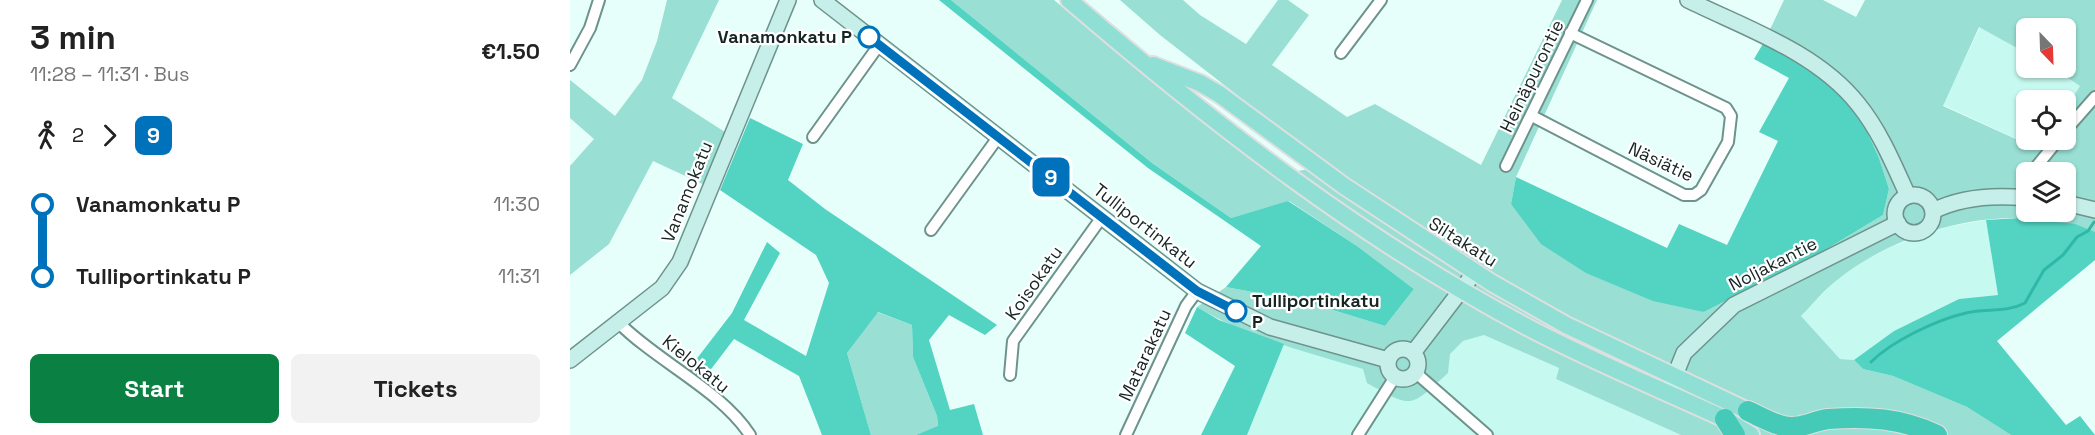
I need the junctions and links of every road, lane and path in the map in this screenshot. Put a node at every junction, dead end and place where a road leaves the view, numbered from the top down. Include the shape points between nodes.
1 (599, 0) edge
2 (788, 0) edge
3 (822, 0) edge
4 (1070, 0) edge
5 (1381, 0) edge
6 (1587, 0) edge
7 (1688, 0) edge
8 (1570, 33) junction
9 (879, 45) junction
10 (1341, 53) dead end
11 (1139, 60) junction
12 (570, 65) edge
13 (2095, 97) edge
14 (1532, 116) junction
15 (2076, 119) edge
16 (999, 136) junction
17 (813, 137) dead end
18 (2050, 150) edge
19 (2040, 162) edge
20 (1506, 166) dead end
21 (2016, 194) edge
22 (1908, 196) junction
23 (2076, 205) edge
24 (2095, 210) edge
25 (1933, 211) junction
26 (1102, 217) junction
27 (1898, 223) junction
28 (932, 230) dead end
29 (1475, 272) junction
30 (1463, 290) junction
31 (1197, 291) junction
32 (618, 322) junction
33 (1413, 352) junction
34 (570, 360) edge
35 (1388, 360) junction
36 (1416, 373) junction
37 (1010, 375) dead end
38 (1675, 376) junction
39 (1395, 377) junction
40 (1668, 393) junction
41 (1748, 411) junction
42 (1839, 420) junction
43 (1730, 427) edge
44 (750, 435) edge
45 (1126, 435) edge
46 (1358, 435) edge
47 (1487, 435) edge
48 (1751, 435) edge
49 (1780, 435) edge
50 (1806, 435) edge
51 (1937, 435) edge

1 - 12 street via 590,28
2 - 32 street, Vanamokatu via 680,262 662,288
3 - 9 street, Tulliportinkatu
4 - 11 main road, Siltakatu
5 - 10 street
6 - 8 street, Heinäpurontie
7 - 22 street via 1796,53 1833,79 1858,103 1887,149
8 - 14 street, Heinäpurontie
8 - 14 street, Näsiätie via 1726,108 1731,116 1728,142 1701,190 1684,195
9 - 16 street, Tulliportinkatu
9 - 17 street
11 - 29 main road, Siltakatu via 1219,94 1344,186
11 - 30 main road, Siltakatu via 1335,207
13 - 15 street
14 - 20 street, Heinäpurontie
16 - 26 street, Tulliportinkatu
16 - 28 street
18 - 19 street
21 - 25 street via 1949,203
22 - 25 street via 1922,196
22 - 27 street via 1898,204
23 - 24 street
25 - 27 street via 1931,223 1921,231 1908,231
26 - 31 street, Tulliportinkatu
26 - 37 street, Koisokatu via 1013,341
27 - 38 street, Noljakantie via 1734,305 1684,353
29 - 30 street
29 - 38 main road, Siltakatu via 1566,325
30 - 33 street
30 - 40 main road, Siltakatu via 1571,349
31 - 35 street, Tulliportinkatu via 1270,327
31 - 45 street, Matarakatu via 1186,306
32 - 34 street, Vanamokatu
32 - 44 street, Kielokatu via 743,424
33 - 35 street via 1402,349
33 - 36 street via 1418,361
35 - 39 street
36 - 39 street via 1408,379
36 - 47 street
38 - 40 street, Noljakantie
38 - 41 main road, Siltakatu
39 - 46 street
40 - 43 main road, Siltakatu
41 - 42 highway via 1784,426 1802,428 1827,419
41 - 49 main road, Siltakatu
42 - 50 highway
42 - 51 highway via 1874,416
43 - 48 main road, Siltakatu

